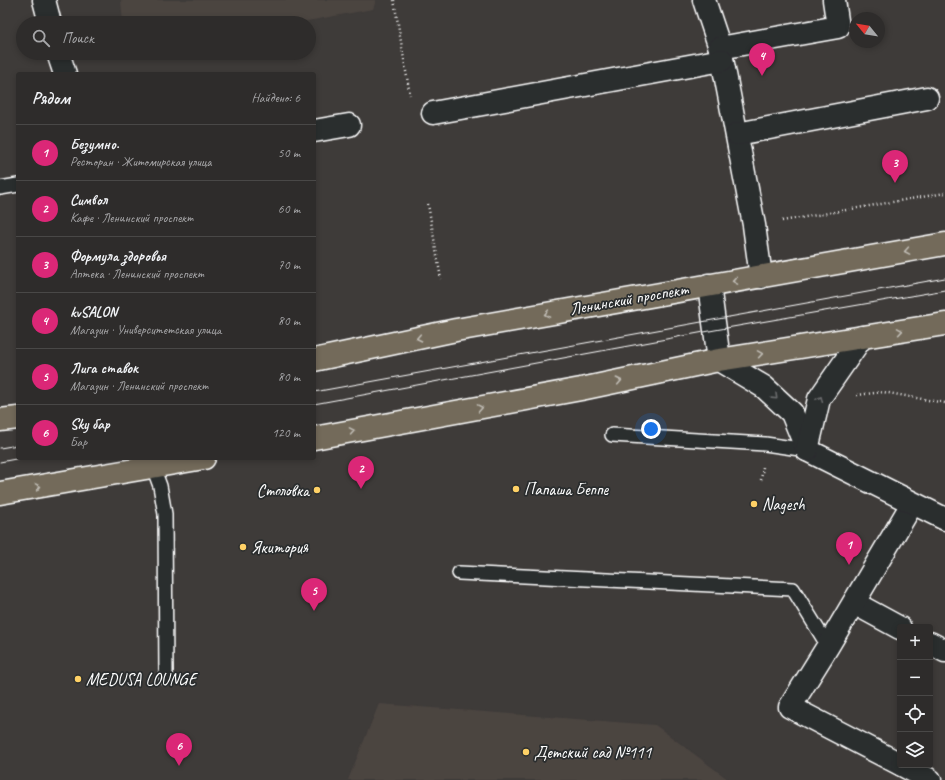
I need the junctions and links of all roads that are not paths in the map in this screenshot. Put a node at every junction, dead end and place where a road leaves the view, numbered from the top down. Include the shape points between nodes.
1 (44, 0) edge
2 (704, 0) edge
3 (834, 0) edge
4 (48, 16) edge
5 (721, 54) junction
6 (60, 60) edge
7 (64, 72) edge
8 (927, 98) dead end
9 (433, 113) dead end
10 (349, 125) dead end
11 (316, 131) edge
12 (737, 134) junction
13 (16, 185) edge
14 (0, 188) edge
15 (945, 244) edge
16 (761, 277) junction
17 (709, 285) junction
18 (945, 324) edge
19 (862, 337) junction
20 (316, 360) edge
21 (720, 360) junction
22 (16, 418) edge
23 (0, 420) edge
24 (612, 435) dead end
25 (316, 438) edge
26 (807, 450) junction
27 (193, 460) edge
28 (153, 467) junction
29 (0, 493) edge
30 (912, 504) junction
31 (945, 519) edge
32 (459, 573) dead end
33 (854, 603) junction
34 (897, 626) edge
35 (933, 645) edge
36 (828, 646) junction
37 (945, 651) edge
38 (166, 678) dead end
39 (897, 763) edge
40 (907, 768) edge
41 (930, 780) edge

1 - 4 street
2 - 5 street
3 - 5 street via 838,27
5 - 9 street
5 - 12 street
6 - 7 street
8 - 12 street
10 - 11 street
12 - 16 street
13 - 14 lane
15 -> 16 main road, Ленинский проспект
16 -> 17 main road, Ленинский проспект
17 -> 20 main road, Ленинский проспект via 456,330
17 - 21 street
19 -> 18 main road
21 -> 19 main road
26 -> 19 street via 819,399
25 -> 21 main road via 581,389
21 -> 26 street via 764,387 792,413
22 - 23 main road
24 - 26 lane via 765,444
26 - 30 street
27 - 28 main road
29 -> 28 main road
28 - 38 lane via 160,486 165,514
30 - 31 street
30 - 33 street
32 - 36 lane via 793,589
33 - 34 street
33 - 36 street
35 - 37 street
36 - 39 street via 790,707
40 - 41 street

